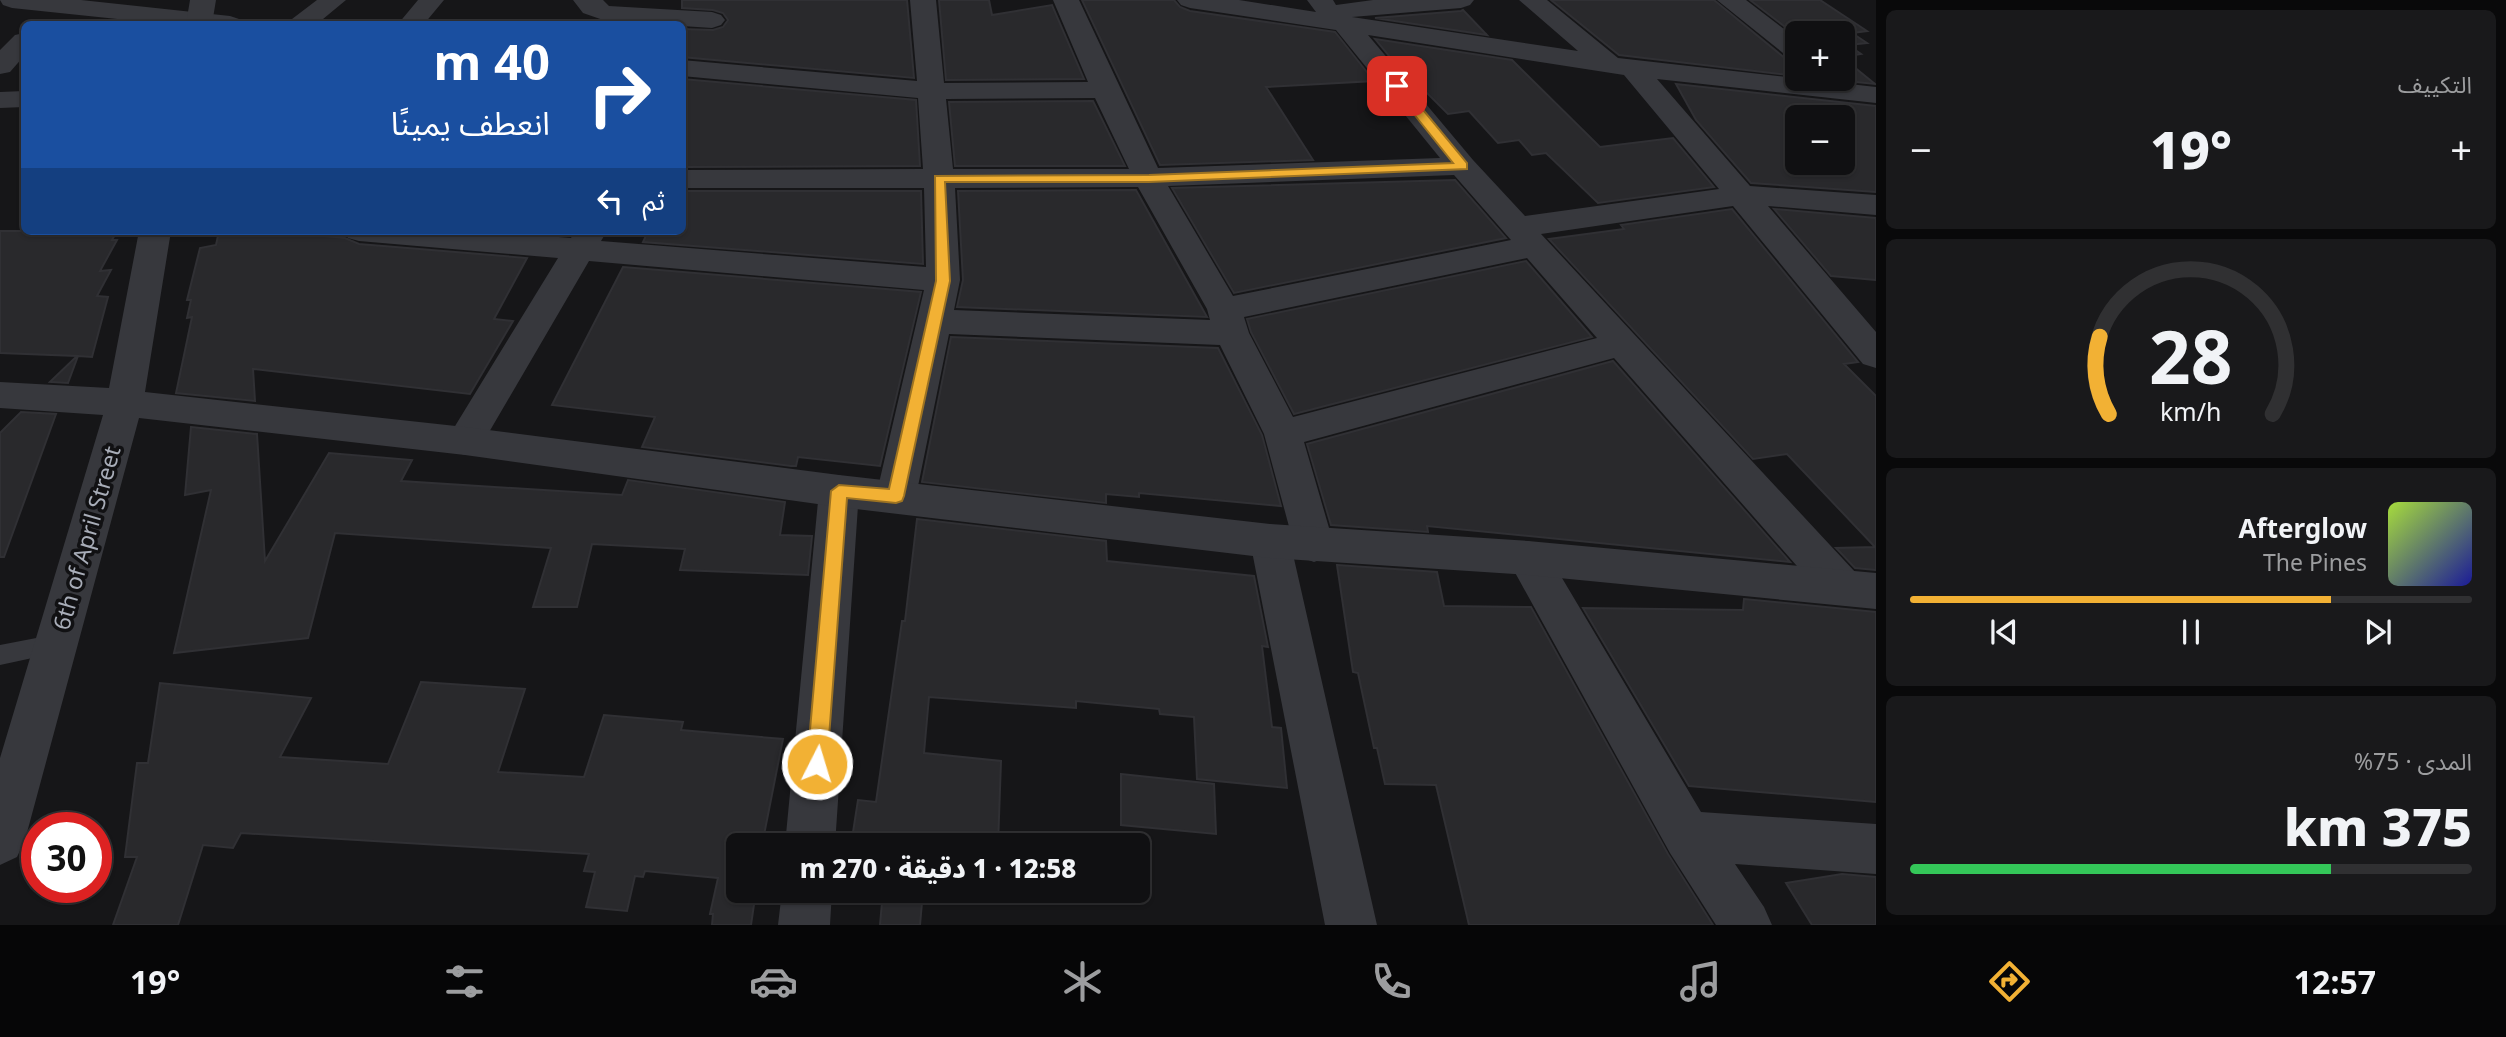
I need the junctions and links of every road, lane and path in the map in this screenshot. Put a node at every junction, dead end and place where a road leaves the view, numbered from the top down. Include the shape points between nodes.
1 (12, 0) edge
2 (333, 0) edge
3 (431, 0) edge
4 (923, 0) edge
5 (1066, 0) edge
6 (1190, 0) edge
7 (1461, 0) edge
8 (1532, 0) edge
9 (1730, 0) edge
10 (591, 1) edge
11 (1216, 3) edge
12 (717, 10) edge
13 (1332, 12) edge
14 (49, 15) edge
15 (201, 15) edge
16 (220, 21) edge
17 (305, 21) edge
18 (414, 21) edge
19 (1785, 42) edge
20 (21, 44) edge
21 (686, 64) edge
22 (0, 66) edge
23 (1621, 66) junction
24 (686, 69) edge
25 (1785, 81) edge
26 (1105, 90) junction
27 (930, 91) junction
28 (21, 99) edge
29 (0, 100) edge
30 (1462, 166) junction
31 (686, 178) edge
32 (939, 178) junction
33 (1149, 178) junction
34 (1742, 195) junction
35 (1876, 205) edge
36 (154, 235) edge
37 (460, 235) edge
38 (1527, 237) junction
39 (586, 240) edge
40 (943, 281) junction
41 (935, 321) junction
42 (1228, 321) junction
43 (1623, 343) junction
44 (1876, 355) edge
45 (0, 395) edge
46 (125, 403) junction
47 (1283, 434) junction
48 (465, 441) junction
49 (839, 491) junction
50 (896, 496) junction
51 (1269, 541) junction
52 (1314, 545) junction
53 (1528, 558) junction
54 (1858, 589) edge
55 (57, 643) junction
56 (0, 655) edge
57 (811, 833) edge
58 (1687, 836) junction
59 (0, 840) edge
60 (1876, 849) edge
61 (806, 903) edge
62 (804, 925) edge
63 (1351, 925) edge
64 (1746, 925) edge

1 - 14 street
2 - 17 street
3 - 18 street
4 - 27 street
5 - 26 street
6 - 11 street
7 - 13 street
8 - 23 street
9 - 19 street
10 - 12 street via 592,8 606,13
11 - 13 street
12 - 21 street
13 - 23 street
13 - 30 street
14 - 15 street
15 - 16 street
20 - 22 street
23 - 25 street
23 - 34 street
24 - 27 street
26 - 27 street
26 - 33 street
27 - 32 street
28 - 29 street
30 - 33 street
30 - 38 street
31 - 32 street
32 - 33 street
32 - 40 street
33 - 42 street
34 - 35 street
34 - 38 street
34 - 44 street
36 - 46 street, 6th of April Street
37 - 39 street
38 - 42 street
38 - 43 street
39 - 40 street
39 - 48 street
40 - 41 street
41 - 42 street
41 - 50 street
42 - 47 street
43 - 47 street
43 - 54 street
45 - 46 street
46 - 48 street
46 - 55 street, 6th of April Street
47 - 52 street
48 - 49 street
49 - 50 street
49 - 57 street
50 - 51 street
51 - 52 street
51 - 63 street
52 - 53 street
53 - 54 street
53 - 58 street
55 - 56 lane
55 - 59 street, 6th of April Street
58 - 60 street
58 - 64 street
61 - 62 street

